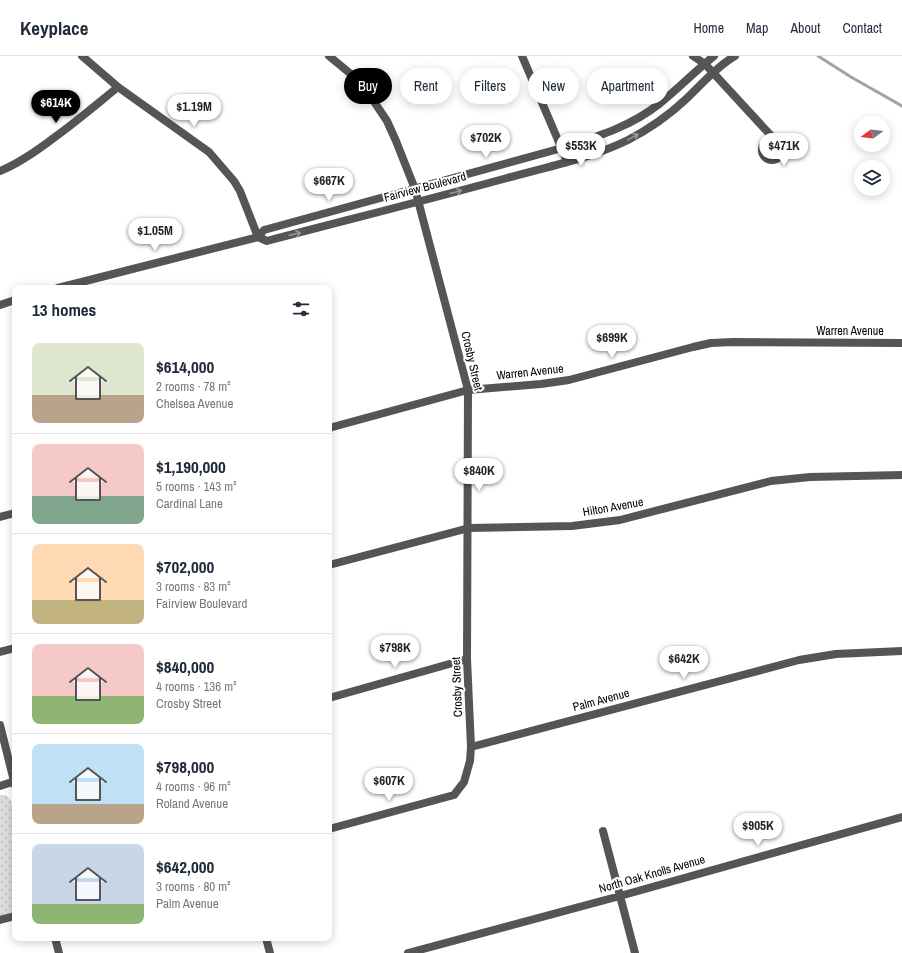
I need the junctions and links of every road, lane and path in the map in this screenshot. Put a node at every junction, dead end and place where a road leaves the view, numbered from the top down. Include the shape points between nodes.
1 (82, 56) edge
2 (329, 56) edge
3 (522, 56) edge
4 (693, 56) edge
5 (714, 56) edge
6 (735, 56) edge
7 (704, 60) edge
8 (713, 73) junction
9 (118, 87) junction
10 (776, 141) dead end
11 (562, 148) junction
12 (567, 161) junction
13 (0, 171) edge
14 (415, 189) junction
15 (418, 202) junction
16 (258, 237) junction
17 (88, 284) edge
18 (12, 301) edge
19 (0, 305) edge
20 (902, 343) edge
21 (468, 390) junction
22 (332, 427) edge
23 (902, 475) edge
24 (12, 514) edge
25 (0, 517) edge
26 (469, 528) junction
27 (332, 564) edge
28 (12, 649) edge
29 (902, 651) edge
30 (0, 652) edge
31 (467, 659) junction
32 (332, 697) edge
33 (0, 725) edge
34 (471, 747) junction
35 (12, 771) edge
36 (12, 784) edge
37 (0, 786) edge
38 (902, 817) edge
39 (332, 828) edge
40 (602, 831) dead end
41 (620, 896) junction
42 (12, 917) edge
43 (0, 920) edge
44 (56, 941) edge
45 (267, 941) edge
46 (59, 953) edge
47 (270, 953) edge
48 (408, 953) edge
49 (635, 953) edge

1 - 9 street
2 - 14 street, Crosby Street via 352,75 371,97 387,122
3 - 11 street
4 - 7 street
5 - 7 street, Fairview Boulevard
6 - 8 street, Fairview Boulevard
7 - 8 street
7 - 11 street, Fairview Boulevard via 659,104 635,120 608,133
8 - 10 street
12 -> 8 street, Fairview Boulevard via 614,146 646,130 680,105
9 - 13 street via 81,118 20,162
9 - 16 street via 213,156 240,191
11 - 12 street
11 - 14 street, Fairview Boulevard
15 -> 12 street, Fairview Boulevard
14 - 15 street, Crosby Street
14 - 16 street, Fairview Boulevard via 264,230
16 -> 15 street, Fairview Boulevard via 266,241
15 - 21 street, Crosby Street
16 - 17 street, Fairview Boulevard
18 - 19 street
20 - 21 street, Warren Avenue via 711,343 569,380
21 - 22 street, Warren Avenue
21 - 26 street, Crosby Street
23 - 26 street, Hilton Avenue via 810,477 771,481 604,523
24 - 25 street
26 - 27 street, Hilton Avenue
26 - 31 street, Crosby Street
28 - 30 street
29 - 34 street, Palm Avenue via 836,654 799,660
31 - 32 street
31 - 34 street, Crosby Street
33 - 35 street
34 - 39 street, Crosby Street via 464,782 454,795
36 - 37 street
38 - 41 street, North Oak Knolls Avenue
40 - 41 street
41 - 48 street, North Oak Knolls Avenue
41 - 49 street
42 - 43 street
44 - 46 street
45 - 47 street

